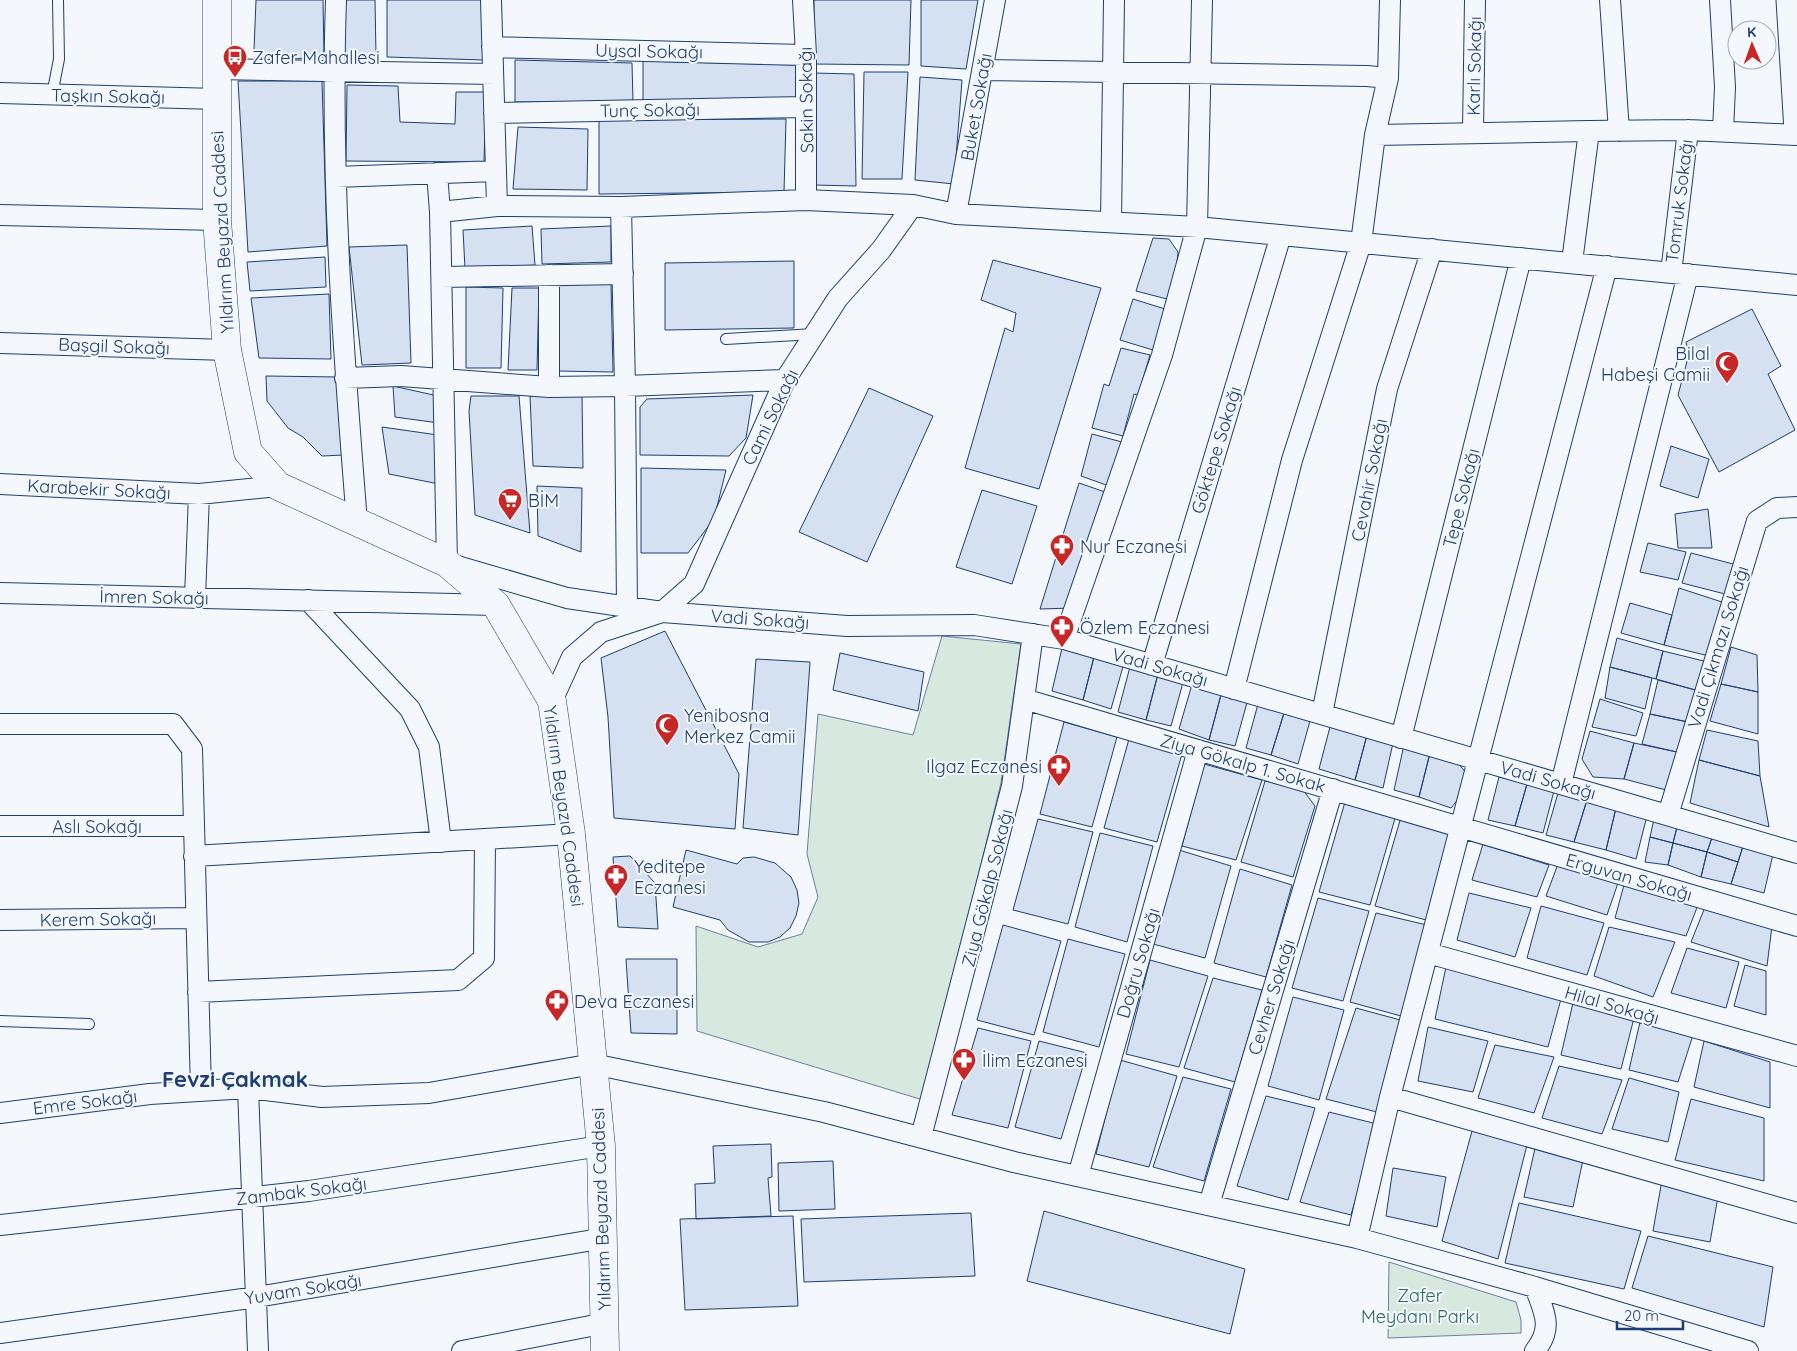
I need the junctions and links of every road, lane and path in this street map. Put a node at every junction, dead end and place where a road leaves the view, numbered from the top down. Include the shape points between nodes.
1 (58, 0) edge
2 (217, 0) edge
3 (336, 0) edge
4 (491, 0) edge
5 (803, 0) edge
6 (996, 0) edge
7 (1114, 0) edge
8 (1202, 0) edge
9 (1390, 0) edge
10 (1475, 0) edge
11 (1610, 0) edge
12 (1720, 0) edge
13 (1792, 12) edge
14 (492, 47) junction
15 (806, 55) junction
16 (217, 69) junction
17 (983, 70) junction
18 (334, 71) junction
19 (1113, 73) junction
20 (1200, 73) junction
21 (493, 74) junction
22 (1388, 78) junction
23 (0, 93) edge
24 (52, 94) junction
25 (217, 99) junction
26 (806, 107) junction
27 (494, 113) junction
28 (1688, 130) junction
29 (1473, 131) junction
30 (1589, 131) junction
31 (1619, 131) junction
32 (1723, 131) junction
33 (1797, 131) edge
34 (1375, 135) junction
35 (1797, 135) edge
36 (496, 171) junction
37 (438, 173) junction
38 (336, 177) junction
39 (806, 200) junction
40 (913, 205) junction
41 (497, 206) junction
42 (621, 207) junction
43 (440, 212) junction
44 (956, 214) junction
45 (0, 215) edge
46 (217, 220) junction
47 (1111, 222) junction
48 (1197, 227) junction
49 (1281, 235) junction
50 (1360, 243) junction
51 (1432, 249) junction
52 (1521, 258) junction
53 (1572, 262) junction
54 (1608, 266) junction
55 (1679, 273) junction
56 (623, 274) junction
57 (549, 275) junction
58 (442, 277) junction
59 (1797, 285) edge
60 (815, 334) junction
61 (726, 338) dead end
62 (0, 343) edge
63 (227, 350) junction
64 (345, 378) junction
65 (443, 380) junction
66 (785, 380) junction
67 (625, 386) junction
68 (549, 387) junction
69 (0, 484) edge
70 (278, 486) junction
71 (199, 494) junction
72 (1797, 507) edge
73 (357, 522) junction
74 (447, 563) junction
75 (0, 593) edge
76 (195, 598) junction
77 (308, 600) junction
78 (496, 604) junction
79 (627, 606) junction
80 (662, 612) junction
81 (1033, 634) junction
82 (1064, 640) junction
83 (1152, 665) junction
84 (1234, 689) junction
85 (1024, 699) junction
86 (552, 701) junction
87 (1322, 714) junction
88 (0, 724) edge
89 (1401, 738) junction
90 (1198, 750) junction
91 (1478, 760) junction
92 (1561, 784) junction
93 (1334, 789) junction
94 (1668, 815) junction
95 (0, 826) edge
96 (194, 826) junction
97 (1461, 828) junction
98 (571, 834) junction
99 (485, 839) junction
100 (441, 842) junction
101 (1797, 853) edge
102 (194, 856) junction
103 (196, 918) junction
104 (0, 920) edge
105 (1797, 926) edge
106 (1428, 953) junction
107 (198, 992) junction
108 (0, 1021) edge
109 (89, 1024) dead end
110 (1797, 1056) edge
111 (593, 1064) junction
112 (248, 1088) junction
113 (201, 1090) junction
114 (1390, 1097) junction
115 (0, 1113) edge
116 (921, 1137) junction
117 (601, 1146) junction
118 (1078, 1176) junction
119 (252, 1198) junction
120 (1209, 1205) junction
121 (1797, 1213) edge
122 (0, 1225) edge
123 (604, 1238) junction
124 (1357, 1238) junction
125 (1535, 1286) junction
126 (257, 1297) junction
127 (606, 1323) junction
128 (0, 1333) edge
129 (258, 1351) edge
130 (462, 1351) edge
131 (605, 1351) edge
132 (1535, 1351) edge
133 (1748, 1351) edge

1 - 24 lane via 59,59
2 - 16 main road, Yıldırım Beyazıd Caddesi
3 - 18 street
4 - 14 street
5 - 15 street, Sakin Sokağı
6 - 17 street, Buket Sokağı
7 - 19 street
8 - 20 street
9 - 22 street
10 - 29 street, Karlı Sokağı
11 - 31 street
12 - 32 street via 1725,87
13 - 33 street
14 - 15 street, Uysal Sokağı
14 - 21 street
15 - 26 street, Sakin Sokağı
16 - 18 street
16 - 25 main road, Yıldırım Beyazıd Caddesi
17 - 19 street
17 - 44 street, Buket Sokağı
18 - 21 street
18 - 38 street
19 - 20 street
19 - 47 street
20 - 22 street
20 - 48 street
21 - 27 street
22 - 34 street
23 - 24 street, Taşkın Sokağı
24 - 25 street, Taşkın Sokağı
25 - 46 main road, Yıldırım Beyazıd Caddesi
26 - 27 street, Tunç Sokağı
26 - 39 street, Sakin Sokağı
27 - 36 street
28 - 31 street
28 - 32 street
28 - 55 street, Tomruk Sokağı
29 - 30 street
29 - 34 street
30 - 31 street
30 - 53 street
32 - 35 street
34 - 50 street
36 - 37 street
36 - 41 street
37 - 38 street
37 - 43 street
38 - 64 street
39 - 40 street
39 - 42 street
40 - 44 street
40 - 60 street, Cami Sokağı via 881,250 838,298
41 - 42 street
41 - 43 street
42 - 56 street
43 - 58 street
44 - 47 street
45 - 46 street
46 - 63 main road, Yıldırım Beyazıd Caddesi
47 - 48 street
48 - 49 street
48 - 82 street via 1162,355
49 - 50 street
49 - 83 street, Göktepe Sokağı
50 - 51 street
50 - 84 street via 1292,460
51 - 52 street
51 - 87 street, Cevahir Sokağı via 1387,389
52 - 53 street
52 - 89 street, Tepe Sokağı
53 - 54 street
54 - 55 street
54 - 91 street
55 - 59 street
55 - 92 street, Tomruk Sokağı
56 - 57 street
56 - 67 street
57 - 58 street
57 - 68 street
58 - 65 street
60 - 61 lane
60 - 66 street, Cami Sokağı
62 - 63 street, Başgil Sokağı
63 - 70 main road, Yıldırım Beyazıd Caddesi via 248,452
64 - 65 street via 401,376
64 - 73 street
65 - 68 street
65 - 74 street
66 - 67 street
66 - 80 street, Cami Sokağı via 694,584
67 - 68 street
67 - 79 street
69 - 71 street, Karabekir Sokağı
70 - 71 street, Karabekir Sokağı
70 - 73 main road, Yıldırım Beyazıd Caddesi
71 - 76 street
72 - 94 street, Vadi Çıkmazı Sokağı via 1777,508 1756,521
73 - 74 main road, Yıldırım Beyazıd Caddesi
74 - 78 main road, Yıldırım Beyazıd Caddesi
74 - 79 street, Vadi Sokağı via 567,598
75 - 76 street, İmren Sokağı
76 - 77 street, İmren Sokağı
77 - 78 street, İmren Sokağı
77 - 100 street via 410,709 429,747
78 - 86 main road, Yıldırım Beyazıd Caddesi
79 - 80 street, Vadi Sokağı
80 - 81 street, Vadi Sokağı via 847,626 974,625
80 - 86 street via 601,632 572,657
81 - 82 street, Vadi Sokağı
81 - 85 street, Ziya Gökalp Sokağı
82 - 83 street, Vadi Sokağı
83 - 84 street, Vadi Sokağı
84 - 87 street, Vadi Sokağı
85 - 90 street, Ziya Gökalp 1. Sokak
85 - 116 street, Ziya Gökalp Sokağı via 1012,786
86 - 98 main road, Yıldırım Beyazıd Caddesi
87 - 89 street, Vadi Sokağı
88 - 96 street via 173,724 192,750
89 - 91 street, Vadi Sokağı
90 - 93 street, Ziya Gökalp 1. Sokak
90 - 118 street, Doğru Sokağı
91 - 92 street, Vadi Sokağı
91 - 97 street
92 - 94 street, Vadi Sokağı
93 - 97 street, Ziya Gökalp 1. Sokak
93 - 120 street, Cevher Sokağı
94 - 101 street, Vadi Sokağı
95 - 96 street, Aslı Sokağı
96 - 102 street
97 - 105 street, Erguvan Sokağı
97 - 106 street
98 - 99 street
98 - 111 main road, Yıldırım Beyazıd Caddesi
99 - 100 street
99 - 107 street via 484,958 458,980
100 - 102 street
102 - 103 street
103 - 104 street, Kerem Sokağı
103 - 107 street
106 - 110 street, Hilal Sokağı
106 - 114 street
107 - 113 street
108 - 109 lane
111 - 112 street, Emre Sokağı via 429,1093 322,1097
111 - 116 street via 824,1112
111 - 117 main road, Yıldırım Beyazıd Caddesi
112 - 113 street, Emre Sokağı
112 - 119 street
113 - 115 street, Emre Sokağı
114 - 121 street
114 - 124 street
116 - 118 street
117 - 119 street, Zambak Sokağı
117 - 123 main road, Yıldırım Beyazıd Caddesi
118 - 120 street
119 - 122 street, Zambak Sokağı
119 - 126 street
120 - 124 street
123 - 126 street, Yuvam Sokağı
123 - 127 main road, Yıldırım Beyazıd Caddesi
124 - 125 street
125 - 132 street via 1548,1324
125 - 133 street
126 - 128 street, Yuvam Sokağı
126 - 129 street
127 - 130 street
127 - 131 main road, Yıldırım Beyazıd Caddesi

